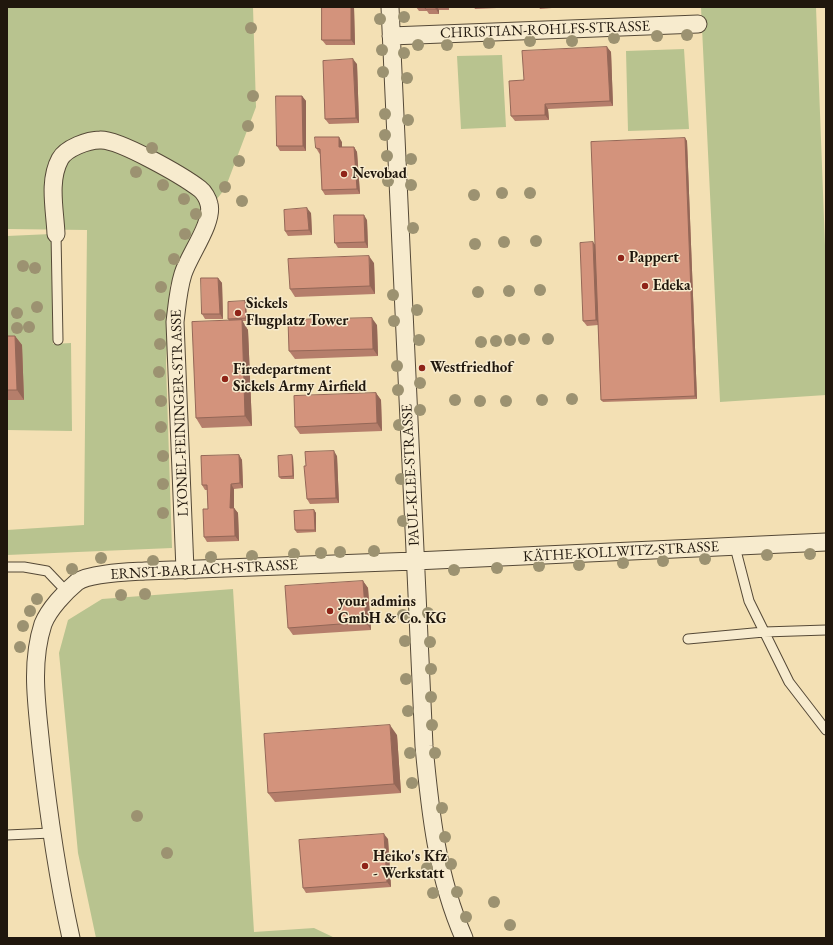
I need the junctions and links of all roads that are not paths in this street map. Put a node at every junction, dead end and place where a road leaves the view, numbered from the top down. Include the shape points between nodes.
1 (390, 7) edge
2 (698, 24) dead end
3 (391, 36) junction
4 (56, 234) joint
5 (58, 340) dead end
6 (826, 542) edge
7 (735, 547) junction
8 (415, 561) junction
9 (7, 568) edge
10 (185, 570) junction
11 (67, 592) junction
12 (826, 630) edge
13 (764, 632) junction
14 (688, 639) dead end
15 (826, 730) edge
16 (51, 833) junction
17 (7, 835) edge
18 (71, 938) edge
19 (464, 938) edge

1 - 3 street, PAUL-KLEE-STRASSE
2 - 3 street, CHRISTIAN-ROHLFS-STRASSE
3 - 8 street, PAUL-KLEE-STRASSE
4 - 5 lane
4 - 10 street, LYONEL-FEININGER-STRASSE via 53,191 54,175 60,158 74,146 99,140 125,146 176,173 201,190 210,204 206,227 184,273 175,322
6 - 7 street, KÄTHE-KOLLWITZ-STRASSE
7 - 8 street, KÄTHE-KOLLWITZ-STRASSE
7 - 13 lane via 748,601
8 - 10 street, ERNST-BARLACH-STRASSE
8 - 19 street, PAUL-KLEE-STRASSE via 421,709 428,797 436,846 453,914
9 - 11 lane via 24,567 47,571
10 - 11 street, ERNST-BARLACH-STRASSE via 102,574 79,581
11 - 16 street, ERNST-BARLACH-STRASSE via 58,600 44,623 36,657 36,696
12 - 13 lane
13 - 14 lane
13 - 15 lane via 789,682
16 - 17 lane
16 - 18 street, ERNST-BARLACH-STRASSE

